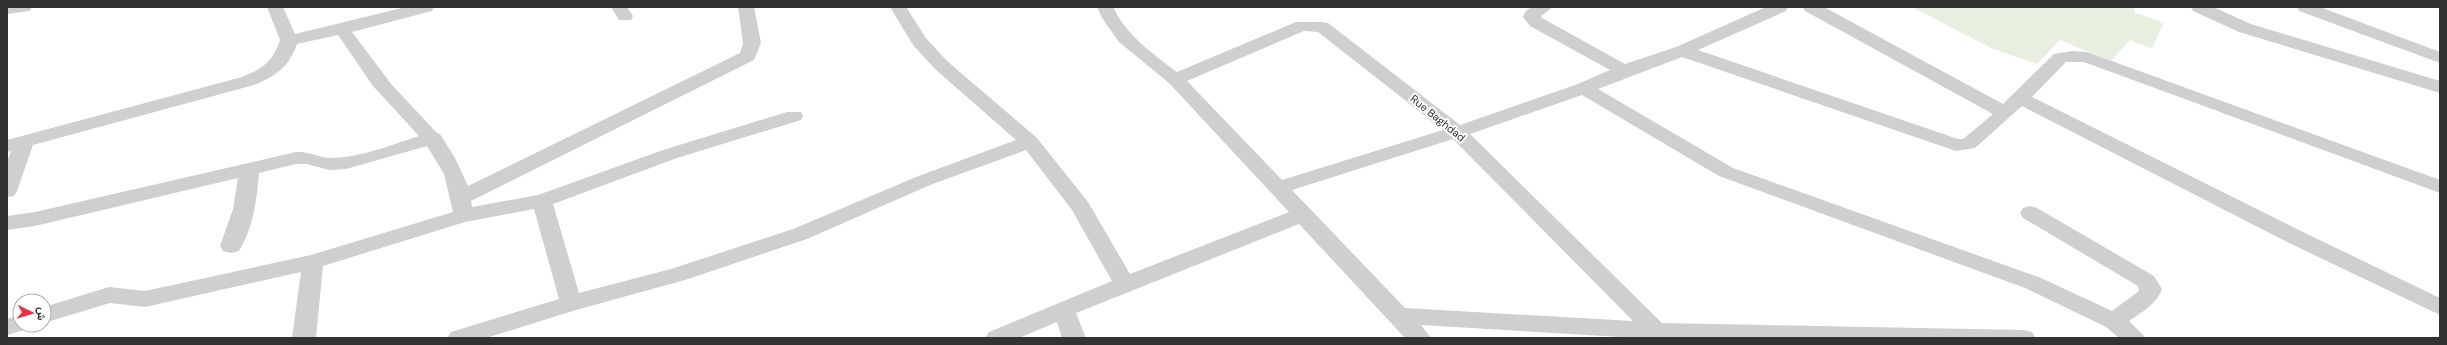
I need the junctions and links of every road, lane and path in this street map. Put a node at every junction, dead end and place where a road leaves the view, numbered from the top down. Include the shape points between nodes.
1 (24, 7) edge
2 (275, 7) edge
3 (426, 7) edge
4 (746, 7) edge
5 (898, 7) edge
6 (1105, 7) edge
7 (1545, 7) edge
8 (1780, 7) edge
9 (1811, 7) edge
10 (2201, 7) edge
11 (2305, 7) edge
12 (7, 9) edge
13 (342, 29) junction
14 (289, 40) junction
15 (1682, 51) junction
16 (2440, 58) edge
17 (1624, 71) junction
18 (1175, 79) junction
19 (2440, 86) edge
20 (1584, 88) junction
21 (2020, 98) junction
22 (2005, 113) junction
23 (794, 116) dead end
24 (1457, 132) junction
25 (433, 138) junction
26 (1030, 142) junction
27 (16, 144) edge
28 (249, 170) junction
29 (2440, 187) edge
30 (1278, 188) junction
31 (7, 191) edge
32 (542, 201) junction
33 (462, 206) junction
34 (2030, 213) dead end
35 (1304, 214) junction
36 (7, 223) edge
37 (231, 246) dead end
38 (313, 262) junction
39 (1125, 284) junction
40 (571, 303) junction
41 (2440, 306) edge
42 (1064, 311) junction
43 (52, 313) edge
44 (1397, 316) junction
45 (2114, 321) junction
46 (1656, 332) junction
47 (304, 338) edge
48 (459, 338) edge
49 (997, 338) edge
50 (1074, 338) edge
51 (1419, 338) edge
52 (2024, 338) edge
53 (2134, 338) edge

1 - 12 street
2 - 14 street
3 - 13 street
4 - 33 street via 752,44 748,56
5 - 26 street via 919,41 942,65
6 - 18 street via 1118,31 1137,50
7 - 17 street via 1533,13 1532,17 1536,22
8 - 15 street
9 - 22 street
10 - 19 street via 2245,28
11 - 16 street
13 - 14 street
13 - 25 street via 385,88
14 - 27 street via 284,57 275,68 248,81
15 - 17 street
15 - 22 street via 1956,145 1968,144
17 - 20 street
18 - 24 street, Rue Baghdad via 1302,26 1322,27
18 - 30 street
20 - 24 street
20 - 45 street via 1726,172 2033,283
21 - 22 street
21 - 29 street via 2060,58 2087,57
21 - 41 street via 2297,238
23 - 32 street via 670,154
24 - 30 street
24 - 46 street, Rue Baghdad
25 - 28 street via 348,162 328,164 305,157
25 - 33 street via 448,162
26 - 39 street via 1081,208
26 - 40 street via 923,181 800,234 676,275
27 - 31 street
28 - 36 street
28 - 37 street via 247,202 242,222
30 - 35 street
32 - 33 street
32 - 40 street
33 - 38 street
34 - 45 street via 2146,281 2151,289 2149,295
35 - 39 street
35 - 44 street
38 - 43 street via 145,299 132,300 118,293
38 - 47 street
39 - 42 street
40 - 48 street
42 - 49 street
42 - 50 street
44 - 46 street
44 - 51 street
45 - 53 street
46 - 52 street

